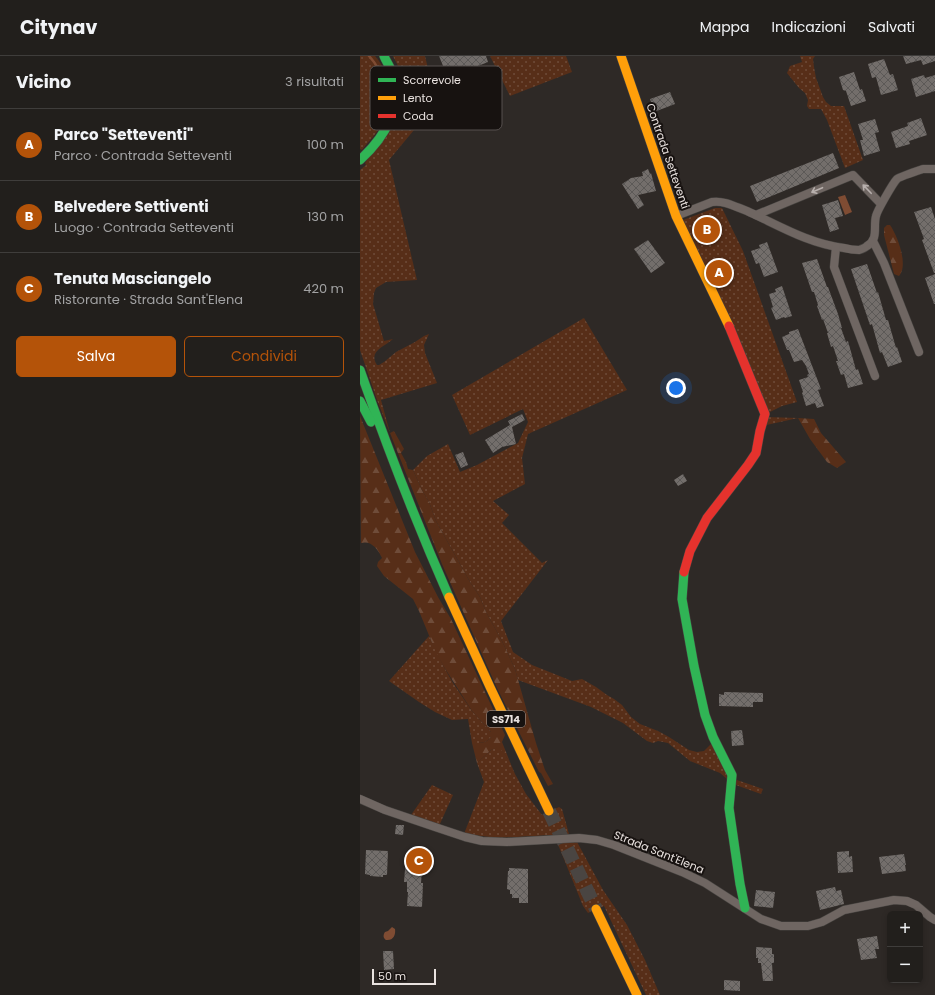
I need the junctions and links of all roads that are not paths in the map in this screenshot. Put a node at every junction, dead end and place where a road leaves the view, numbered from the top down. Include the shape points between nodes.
1 (384, 56) edge
2 (621, 56) edge
3 (390, 66) edge
4 (385, 130) edge
5 (361, 159) edge
6 (935, 169) edge
7 (881, 204) junction
8 (756, 215) junction
9 (676, 216) junction
10 (873, 241) junction
11 (836, 247) junction
12 (919, 352) dead end
13 (360, 370) edge
14 (875, 376) dead end
15 (360, 401) edge
16 (398, 476) junction
17 (360, 799) edge
18 (549, 811) tunnel mouth
19 (745, 908) junction
20 (596, 909) tunnel mouth
21 (935, 920) edge
22 (637, 995) edge

1 - 3 main road
2 - 9 main road, Contrada Setteventi
4 - 5 main road
6 - 7 street via 922,169 898,178
7 -> 8 street via 853,175
7 - 10 street via 876,215
8 - 9 street via 718,201
8 - 11 street via 805,238
9 - 19 main road, Contrada Setteventi via 729,326 765,414 756,453 707,518 690,551 684,569 682,599 705,715 731,772 729,808
10 - 11 street via 858,250
10 - 12 street
11 - 14 street via 834,267
13 - 16 main road, SS714
15 - 16 main road
16 - 18 main road, SS714 via 462,627
17 - 19 street, Strada Sant'Elena via 385,810 482,841 579,838 597,840 682,872
19 - 21 street, Strada Sant'Elena via 761,919 781,926 808,926 822,922 844,910 894,900 916,905
20 - 22 main road

